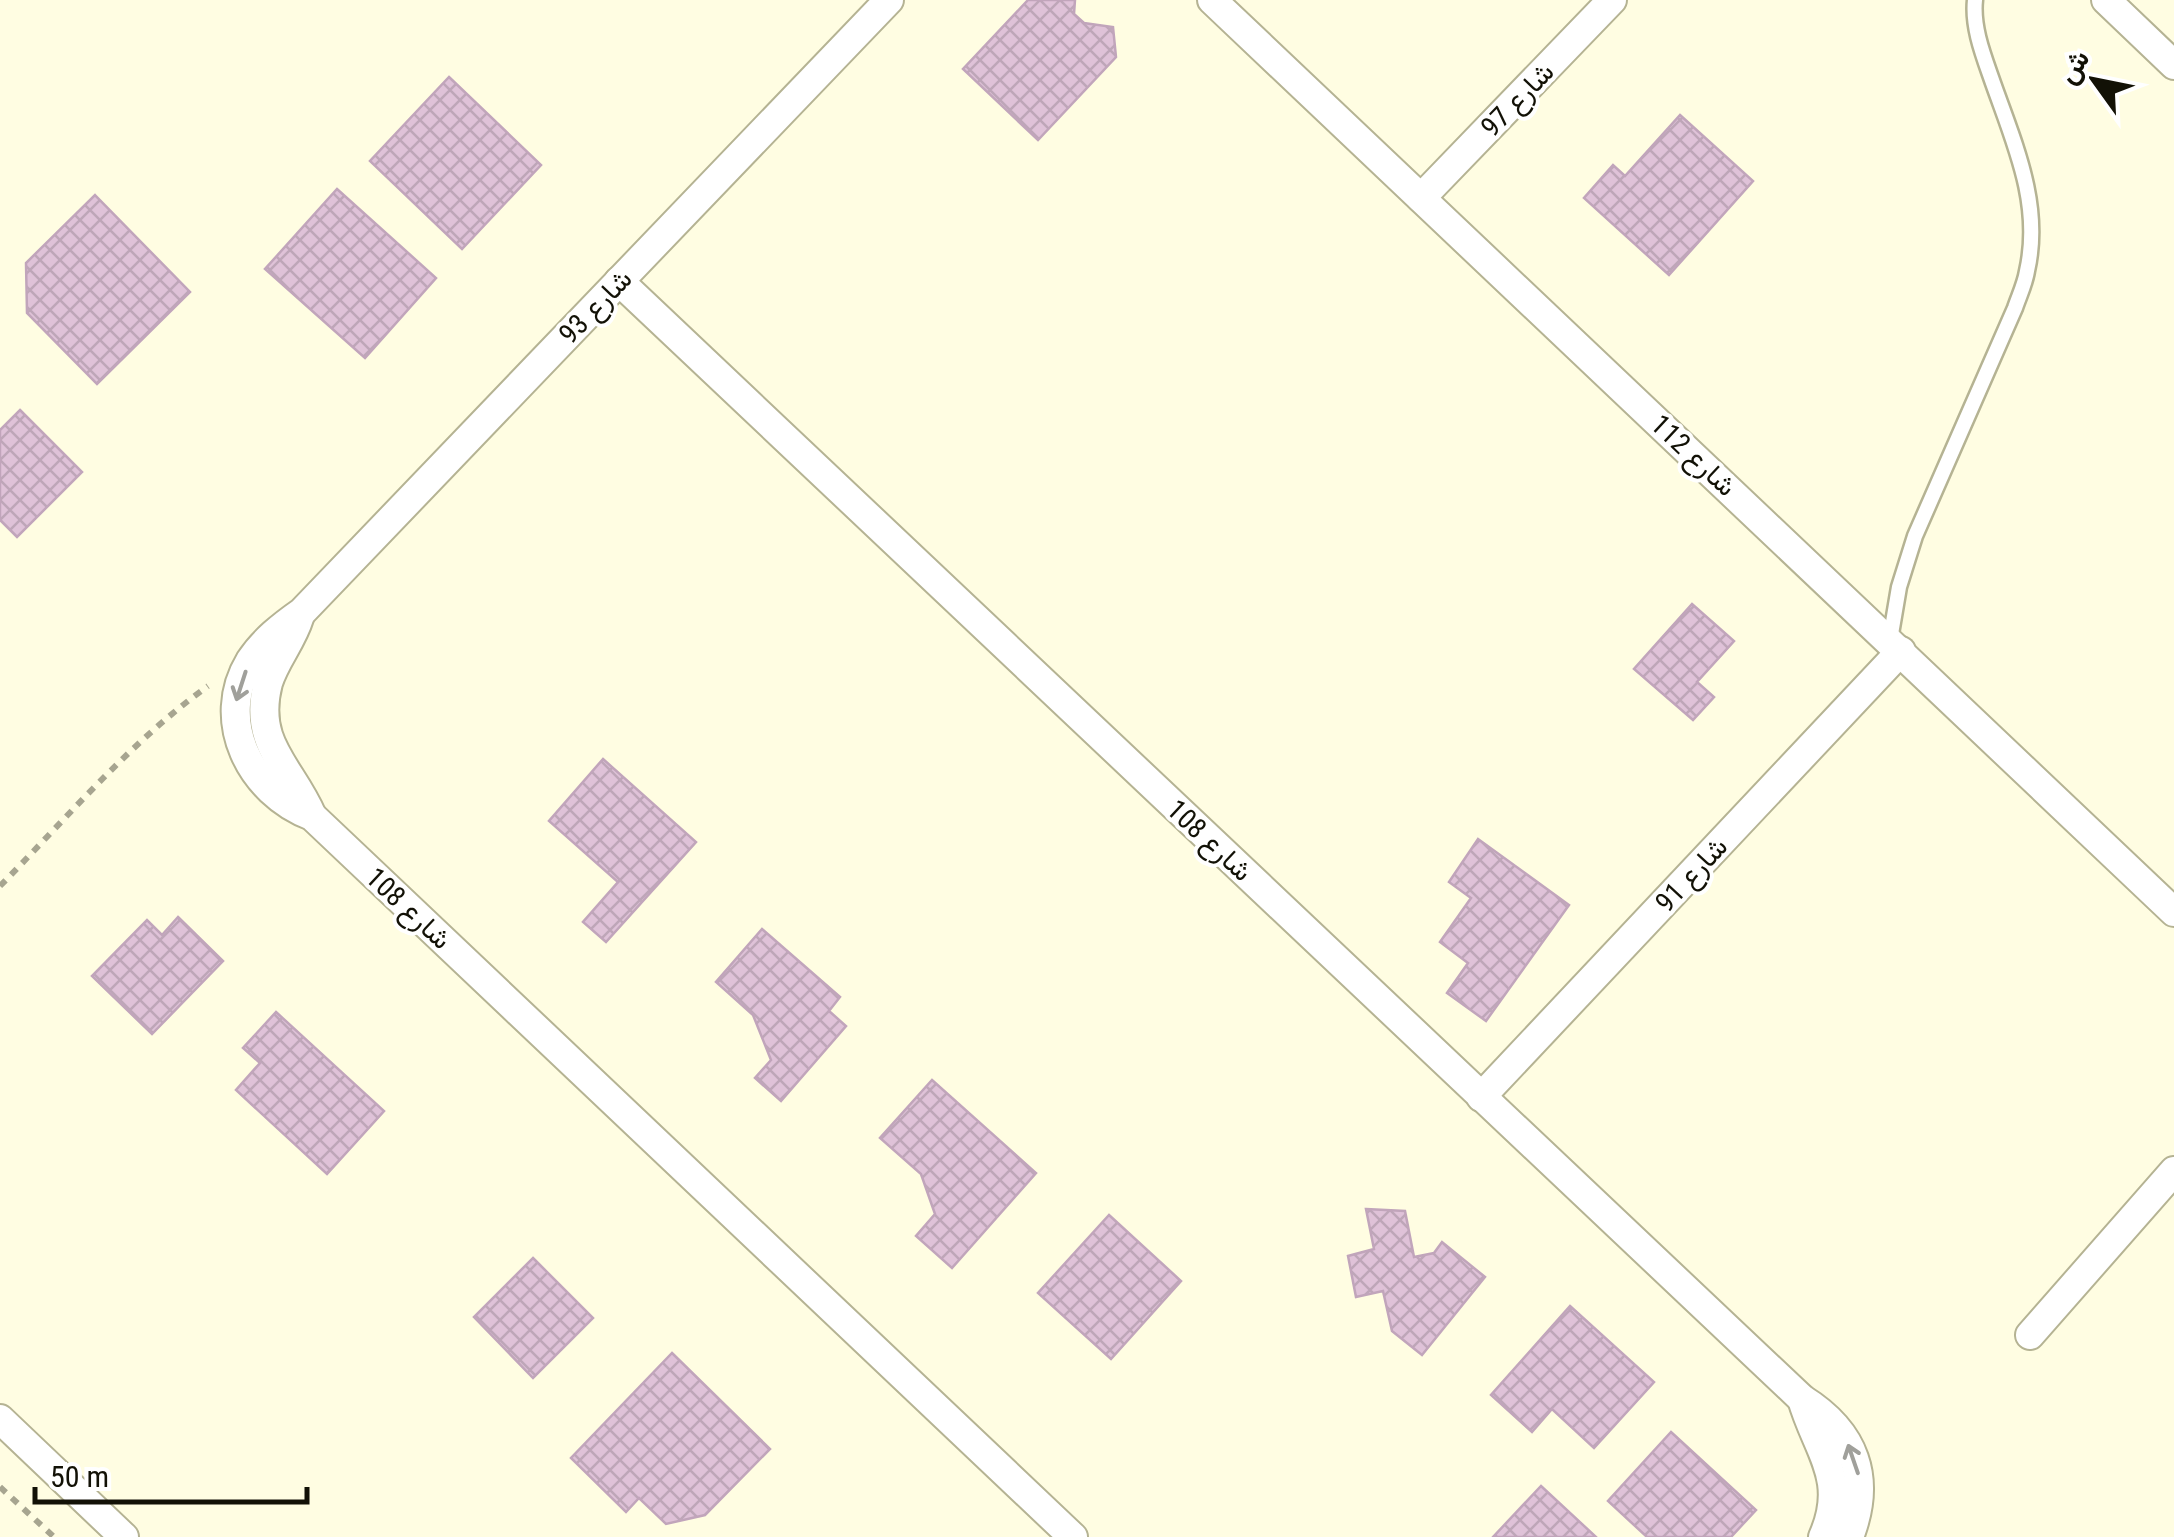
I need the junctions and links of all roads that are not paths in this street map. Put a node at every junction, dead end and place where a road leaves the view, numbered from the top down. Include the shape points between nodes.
1 (888, 0) edge
2 (1212, 0) edge
3 (1612, 0) edge
4 (1975, 0) edge
5 (2106, 0) edge
6 (2174, 65) edge
7 (1421, 198) junction
8 (619, 281) junction
9 (302, 612) junction
10 (1895, 646) junction
11 (312, 816) junction
12 (2174, 912) edge
13 (1481, 1097) junction
14 (2174, 1171) edge
15 (2030, 1336) dead end
16 (1802, 1399) junction
17 (0, 1419) edge
18 (124, 1537) edge
19 (1073, 1537) edge
20 (1824, 1537) edge
21 (1849, 1537) edge

1 - 8 street, شارع 93
2 - 7 street, شارع 112
3 - 7 street, شارع 97
4 - 10 lane via 1980,45 2031,199 2032,236 2015,308 1916,536 1899,587
5 - 6 street
7 - 10 street, شارع 112
8 - 9 street, شارع 93
8 - 13 street, شارع 108
9 - 11 street, شارع 93 via 264,707 276,756
9 -> 11 street, شارع 93 via 250,662 235,708 244,755 256,776
10 - 12 street, شارع 112
10 - 13 street, شارع 91
11 - 19 street, شارع 108
13 - 16 street, شارع 108
14 - 15 street
16 - 20 street, شارع 108 via 1833,1483
21 -> 16 street, شارع 108 via 1860,1494 1851,1448
17 - 18 street

